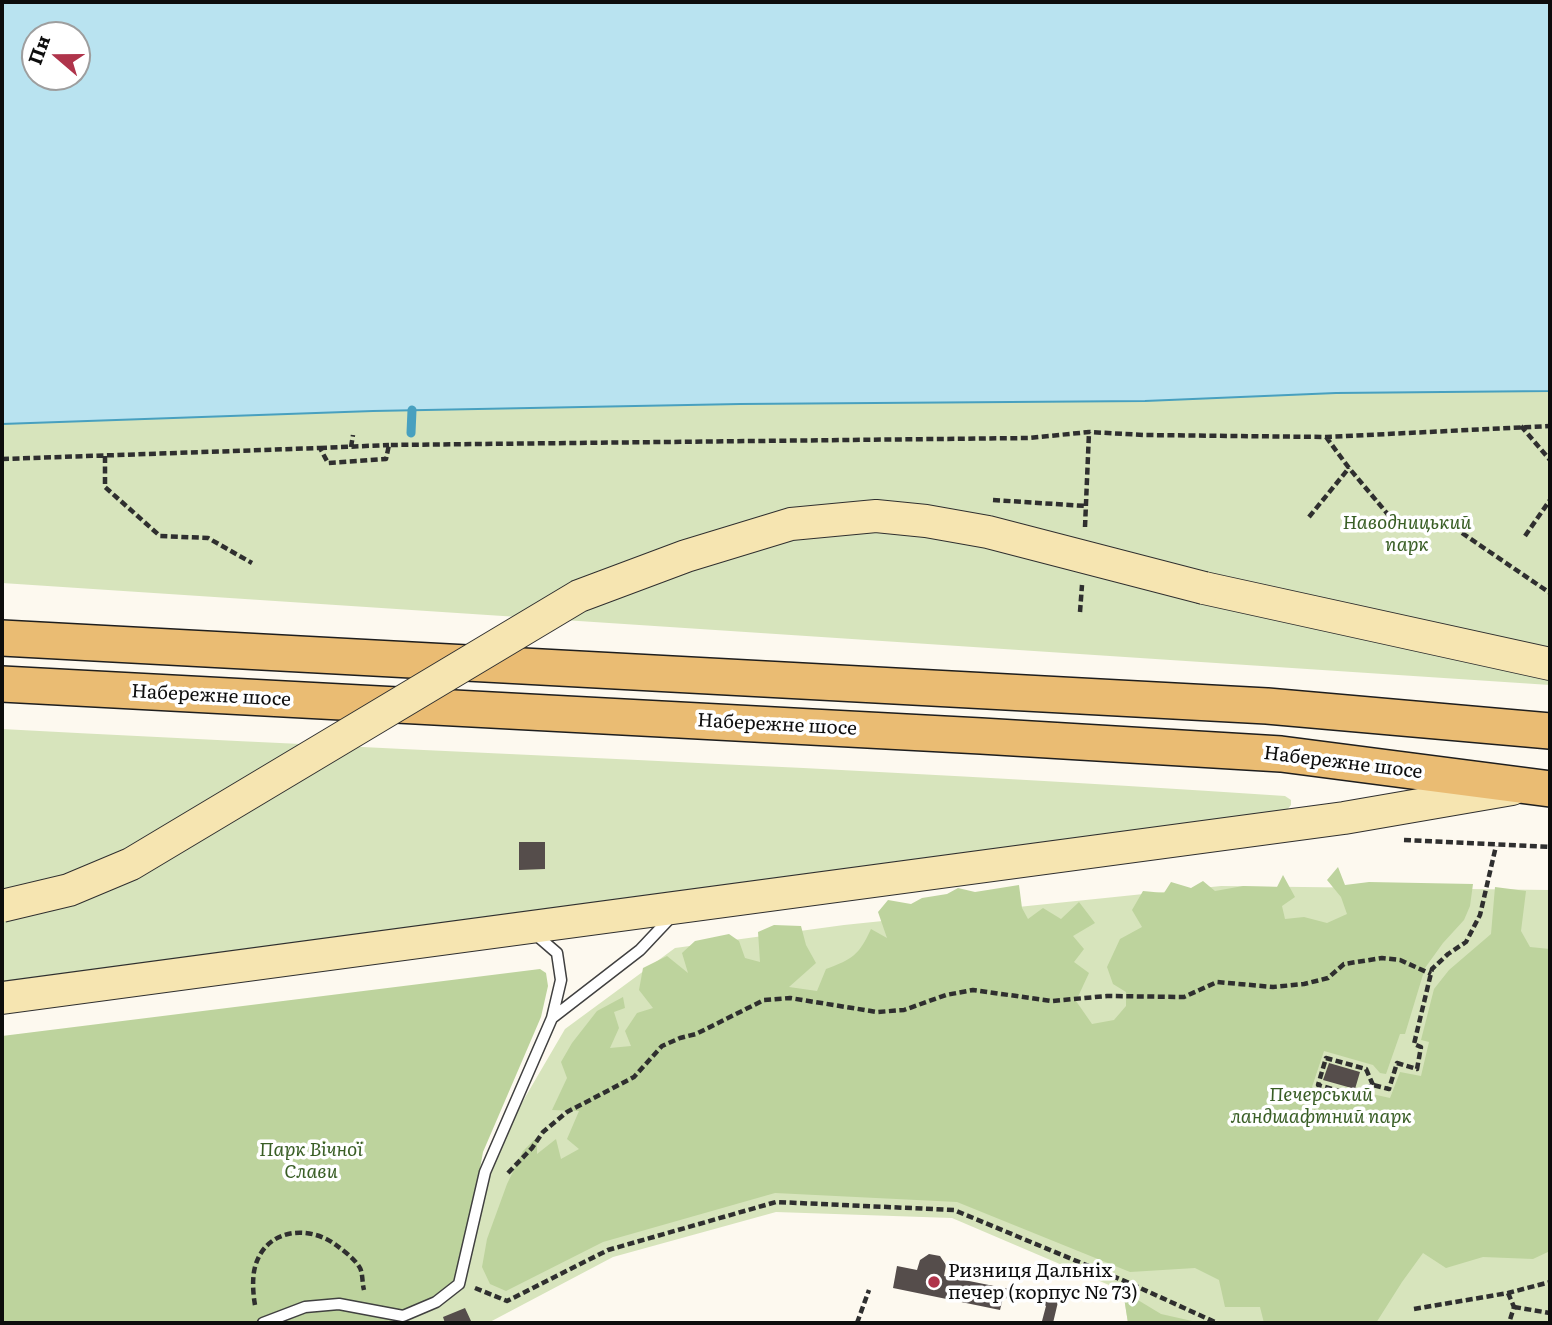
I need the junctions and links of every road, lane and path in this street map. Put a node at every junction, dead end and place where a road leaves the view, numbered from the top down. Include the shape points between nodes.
1 (1521, 426) junction
2 (1550, 426) edge
3 (1089, 432) junction
4 (353, 435) dead end
5 (1326, 437) junction
6 (389, 445) junction
7 (351, 447) junction
8 (320, 448) junction
9 (106, 456) junction
10 (2, 459) edge
11 (1550, 460) edge
12 (1349, 468) junction
13 (1550, 500) edge
14 (1309, 517) dead end
15 (1085, 530) dead end
16 (1401, 530) dead end
17 (1462, 533) dead end
18 (1525, 536) dead end
19 (252, 563) dead end
20 (1550, 593) edge
21 (2, 638) edge
22 (1550, 664) edge
23 (2, 684) edge
24 (1550, 731) edge
25 (1539, 788) edge
26 (1496, 846) dead end
27 (2, 906) edge
28 (680, 908) junction
29 (528, 928) junction
30 (1431, 974) junction
31 (2, 998) edge
32 (552, 1018) junction
33 (1373, 1085) junction
34 (503, 1179) dead end
35 (1550, 1282) edge
36 (459, 1284) junction
37 (869, 1290) dead end
38 (1508, 1293) junction
39 (1514, 1307) junction
40 (1414, 1308) dead end
41 (367, 1310) junction
42 (1550, 1313) edge
43 (260, 1318) edge
44 (857, 1323) edge
45 (1217, 1323) edge
46 (1509, 1323) edge

1 - 2 path
1 - 5 path
1 - 11 path
3 - 5 path
3 - 6 path via 1029,438
3 - 15 path
4 - 7 path
5 - 12 path
6 - 7 path
6 - 8 path via 386,459 328,463
7 - 8 path
8 - 9 path
9 - 10 path
9 - 19 path via 105,486 160,536 208,538
12 - 14 path
12 - 16 path
13 - 18 path
17 - 20 path
21 - 24 main road via 1239,705
22 - 27 main road, bridge via 1204,588 988,532 876,516 791,524 686,555 579,596 131,864 69,890
23 - 25 main road, Набережне шосе via 1282,754
25 - 28 main road
26 - 30 path via 1480,915 1466,942
28 - 29 main road
28 - 32 lane via 640,950
29 - 31 main road
29 - 32 lane via 557,953 561,979
30 - 33 path via 1414,1045 1421,1047 1417,1069 1397,1063 1389,1089
30 - 34 path via 1400,960 1382,958 1344,964 1328,978 1304,984 1217,982 1184,997 1052,1001 973,990 904,1010 877,1012 772,999 663,1046 634,1077 566,1112
32 - 36 lane via 485,1172
33 - 33 path via 1366,1069 1326,1058 1318,1085 1353,1095
35 - 38 path
36 - 41 lane via 436,1302 403,1316
36 - 45 path via 507,1301 608,1250 776,1202 941,1209 979,1220
37 - 44 path
38 - 39 path
38 - 40 path
39 - 42 path
39 - 46 path
41 - 43 lane via 339,1304
41 - 43 path via 360,1268 346,1252 330,1240 293,1232 276,1238 255,1266 253,1295

